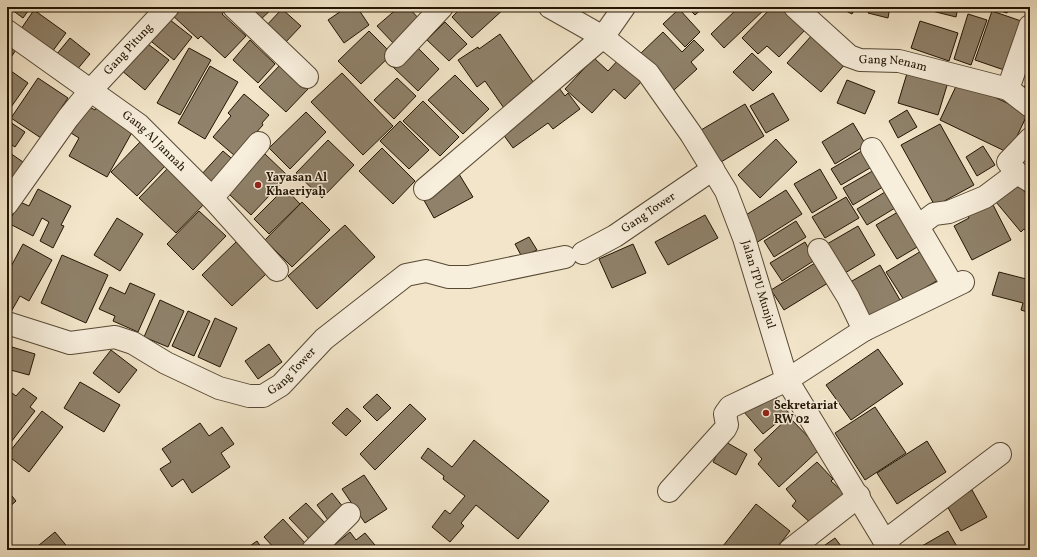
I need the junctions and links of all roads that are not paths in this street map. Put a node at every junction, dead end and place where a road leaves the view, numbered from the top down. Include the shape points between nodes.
1 (168, 7) edge
2 (234, 7) edge
3 (442, 7) edge
4 (550, 7) edge
5 (624, 7) edge
6 (795, 7) edge
7 (1030, 26) edge
8 (7, 31) edge
9 (603, 37) junction
10 (396, 56) dead end
11 (307, 77) dead end
12 (1008, 89) junction
13 (90, 91) junction
14 (1030, 106) edge
15 (1030, 139) edge
16 (259, 143) dead end
17 (872, 149) dead end
18 (713, 169) junction
19 (1023, 177) edge
20 (425, 189) dead end
21 (212, 198) junction
22 (7, 204) edge
23 (918, 226) junction
24 (819, 250) dead end
25 (277, 270) dead end
26 (7, 323) edge
27 (864, 330) junction
28 (787, 380) junction
29 (1000, 454) dead end
30 (669, 491) dead end
31 (858, 496) junction
32 (349, 514) dead end
33 (888, 545) edge
34 (313, 550) edge
35 (790, 550) edge

1 - 13 street, Gang Pitung
2 - 11 street
3 - 10 street
4 - 9 street, Jalan TPU Munjul
5 - 9 street
6 - 12 street, Gang Nenam via 849,56 860,60 899,62
7 - 12 street
8 - 13 street, Gang Al Jannah
9 - 18 street, Jalan TPU Munjul via 648,73
9 - 20 street
12 - 14 street, Gang Nenam
13 - 21 street, Gang Al Jannah via 139,125
13 - 22 street, Gang Pitung
15 - 19 street via 1008,162
16 - 21 street
17 - 23 street
18 - 26 street, Gang Tower via 615,236 574,255 469,277 448,277 426,271 406,275 324,339 281,385 264,396 249,396 219,388 166,364 133,343 115,337 70,343
18 - 28 street, Jalan TPU Munjul via 726,190 744,238
19 - 23 street via 950,212 934,214
21 - 25 street, Gang Al Jannah
23 - 27 street via 958,284
24 - 27 street
27 - 28 street
28 - 30 street via 730,407 725,414 725,429
28 - 31 street, Jalan TPU Munjul
29 - 33 street
31 - 33 street, Jalan TPU Munjul
31 - 35 street
32 - 34 street

